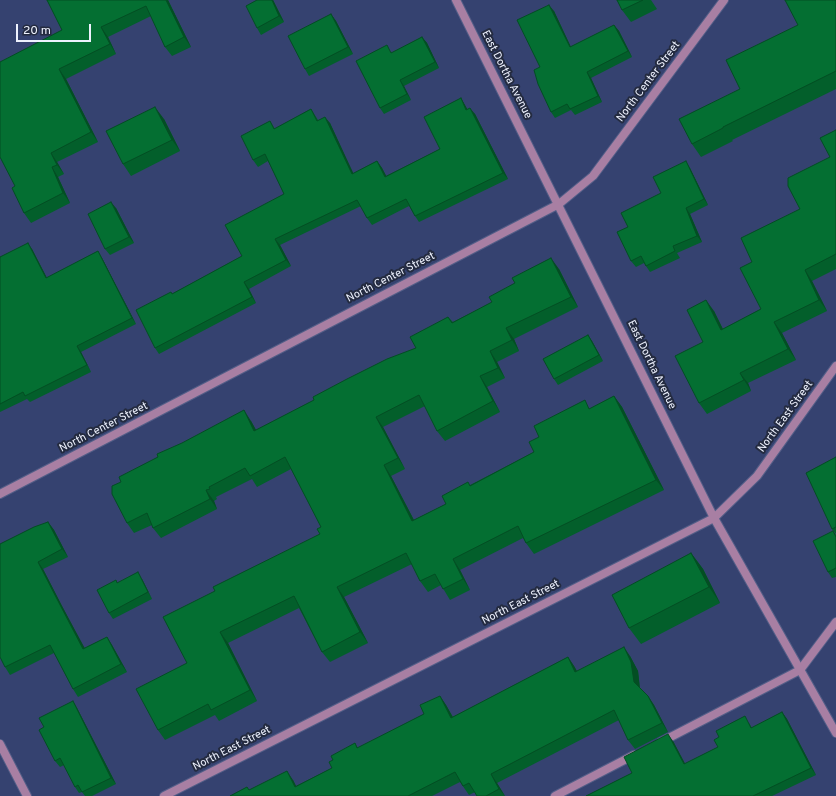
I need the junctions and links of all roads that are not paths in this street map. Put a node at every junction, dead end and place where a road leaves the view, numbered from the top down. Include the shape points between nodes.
1 (456, 0) edge
2 (724, 0) edge
3 (559, 204) junction
4 (836, 366) edge
5 (0, 494) edge
6 (714, 518) junction
7 (836, 622) edge
8 (800, 670) junction
9 (836, 734) edge
10 (0, 744) edge
11 (653, 746) edge
12 (639, 753) edge
13 (27, 796) edge
14 (164, 796) edge
15 (555, 796) edge

1 - 3 street, East Dortha Avenue
2 - 3 street, North Center Street via 593,176
3 - 5 street, North Center Street
3 - 6 street, East Dortha Avenue
4 - 6 street, North East Street via 757,476
6 - 8 street, East Dortha Avenue
6 - 14 street, North East Street
7 - 8 street
8 - 9 street, East Dortha Avenue
8 - 11 street
10 - 13 street
12 - 15 street

